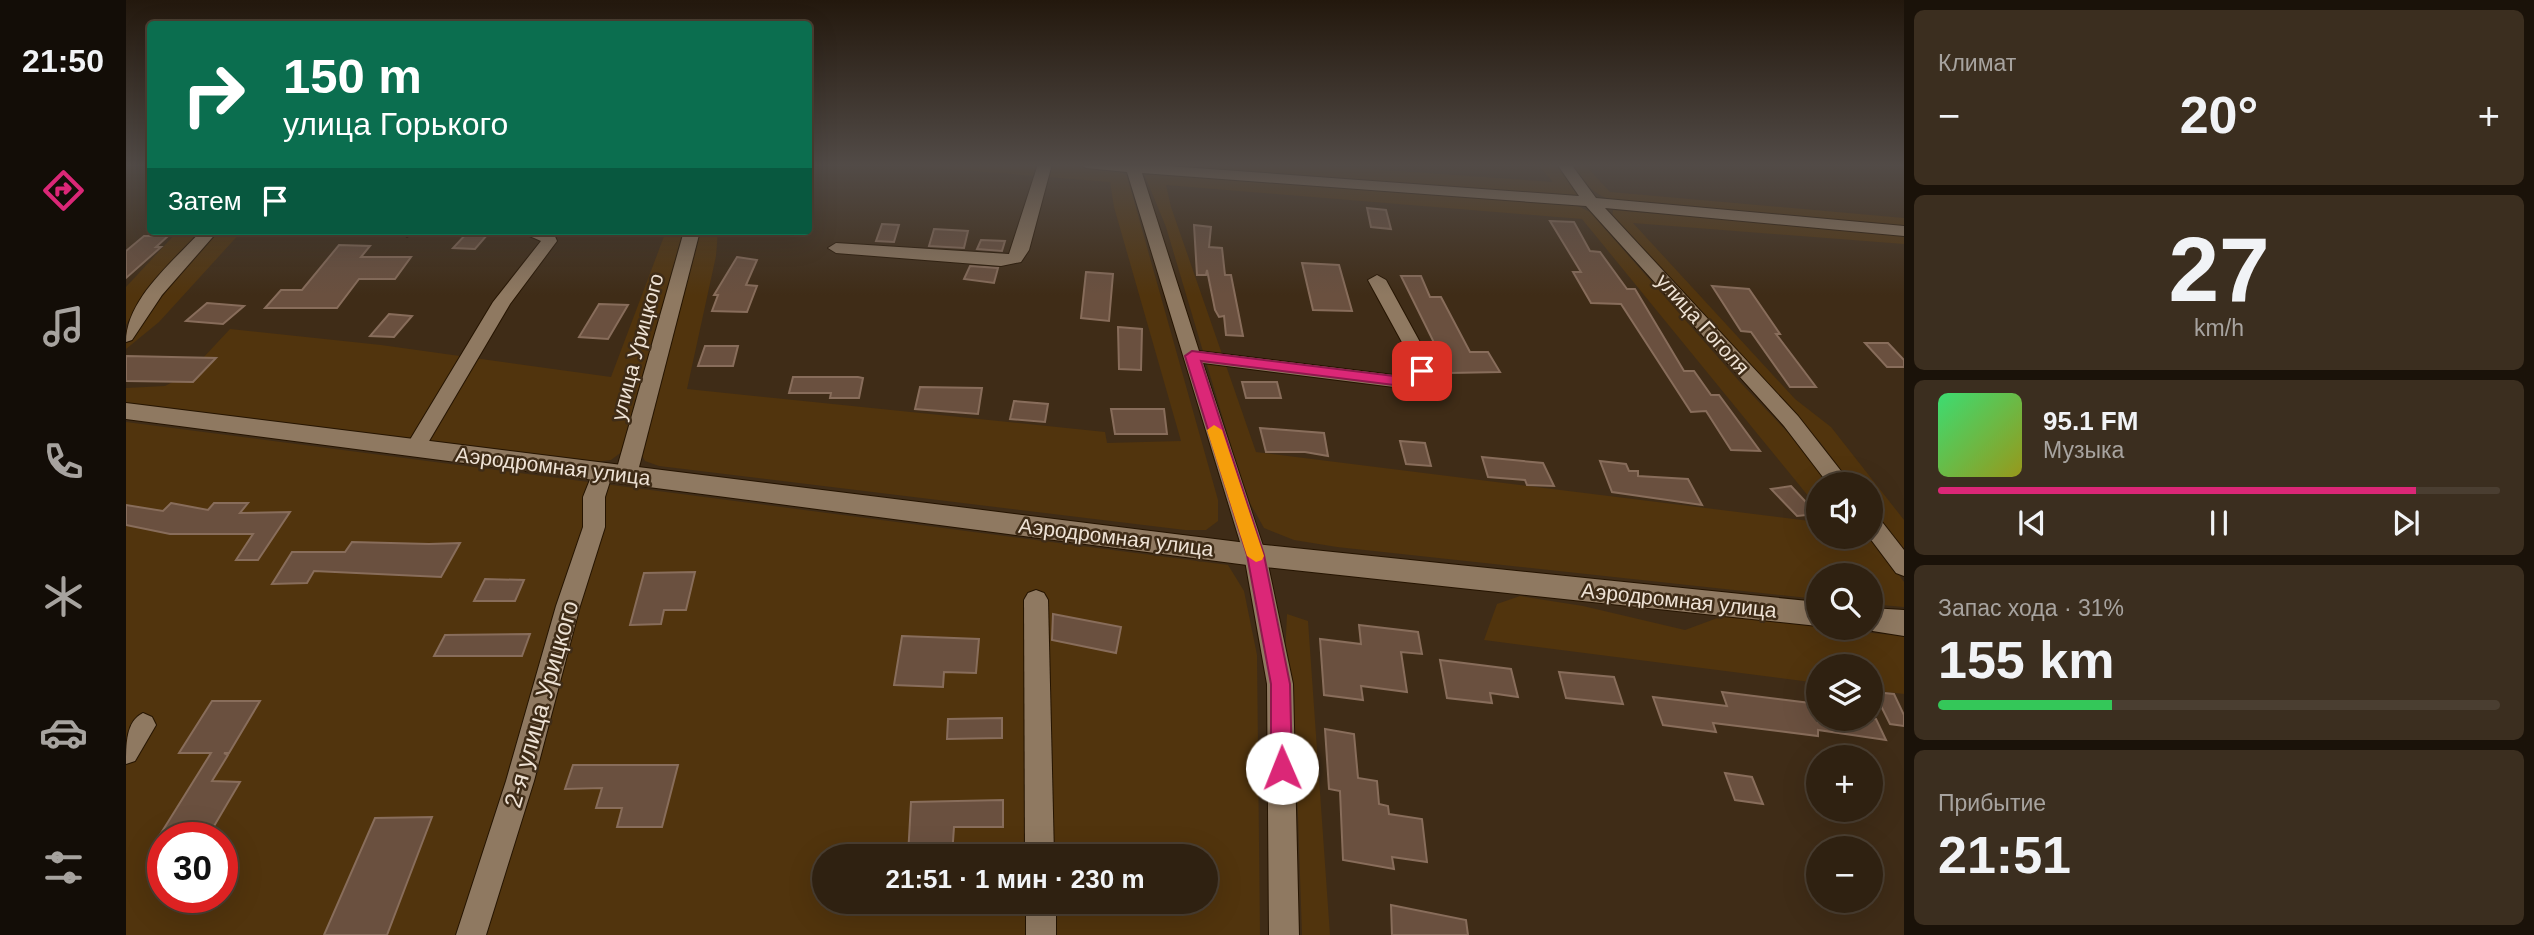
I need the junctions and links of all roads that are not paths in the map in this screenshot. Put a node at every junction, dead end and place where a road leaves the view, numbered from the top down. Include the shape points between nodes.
1 (1033, 208) edge
2 (1145, 208) edge
3 (1596, 208) edge
4 (1652, 208) edge
5 (1904, 231) edge
6 (206, 235) edge
7 (547, 235) edge
8 (691, 235) edge
9 (836, 248) dead end
10 (1377, 280) dead end
11 (126, 336) edge
12 (1192, 356) junction
13 (126, 411) edge
14 (415, 448) junction
15 (1830, 472) edge
16 (614, 473) junction
17 (1883, 540) edge
18 (1255, 555) junction
19 (1904, 567) edge
20 (1036, 600) dead end
21 (1806, 613) edge
22 (1883, 621) edge
23 (1904, 624) edge
24 (135, 726) edge
25 (126, 752) edge
26 (1040, 844) edge
27 (1041, 914) edge
28 (471, 935) edge
29 (1041, 935) edge
30 (1284, 935) edge

1 - 9 street via 1021,250 1015,258 1001,261
2 - 12 street
3 - 15 street, улица Гоголя via 1791,421
4 - 5 street
6 - 11 street via 156,292
7 - 14 street via 549,241 502,302
8 - 16 street, улица Урицкого
10 - 12 street via 1418,355 1422,371 1417,379 1402,382
12 - 18 street
13 - 14 street, Аэродромная улица
14 - 16 street, Аэродромная улица
16 - 18 street, Аэродромная улица
16 - 28 street, 2-я улица Урицкого via 594,497 594,527
17 - 19 street
18 - 21 street, Аэродромная улица
18 - 30 street via 1280,684
20 - 26 street
22 - 23 street
24 - 25 street
27 - 29 street

